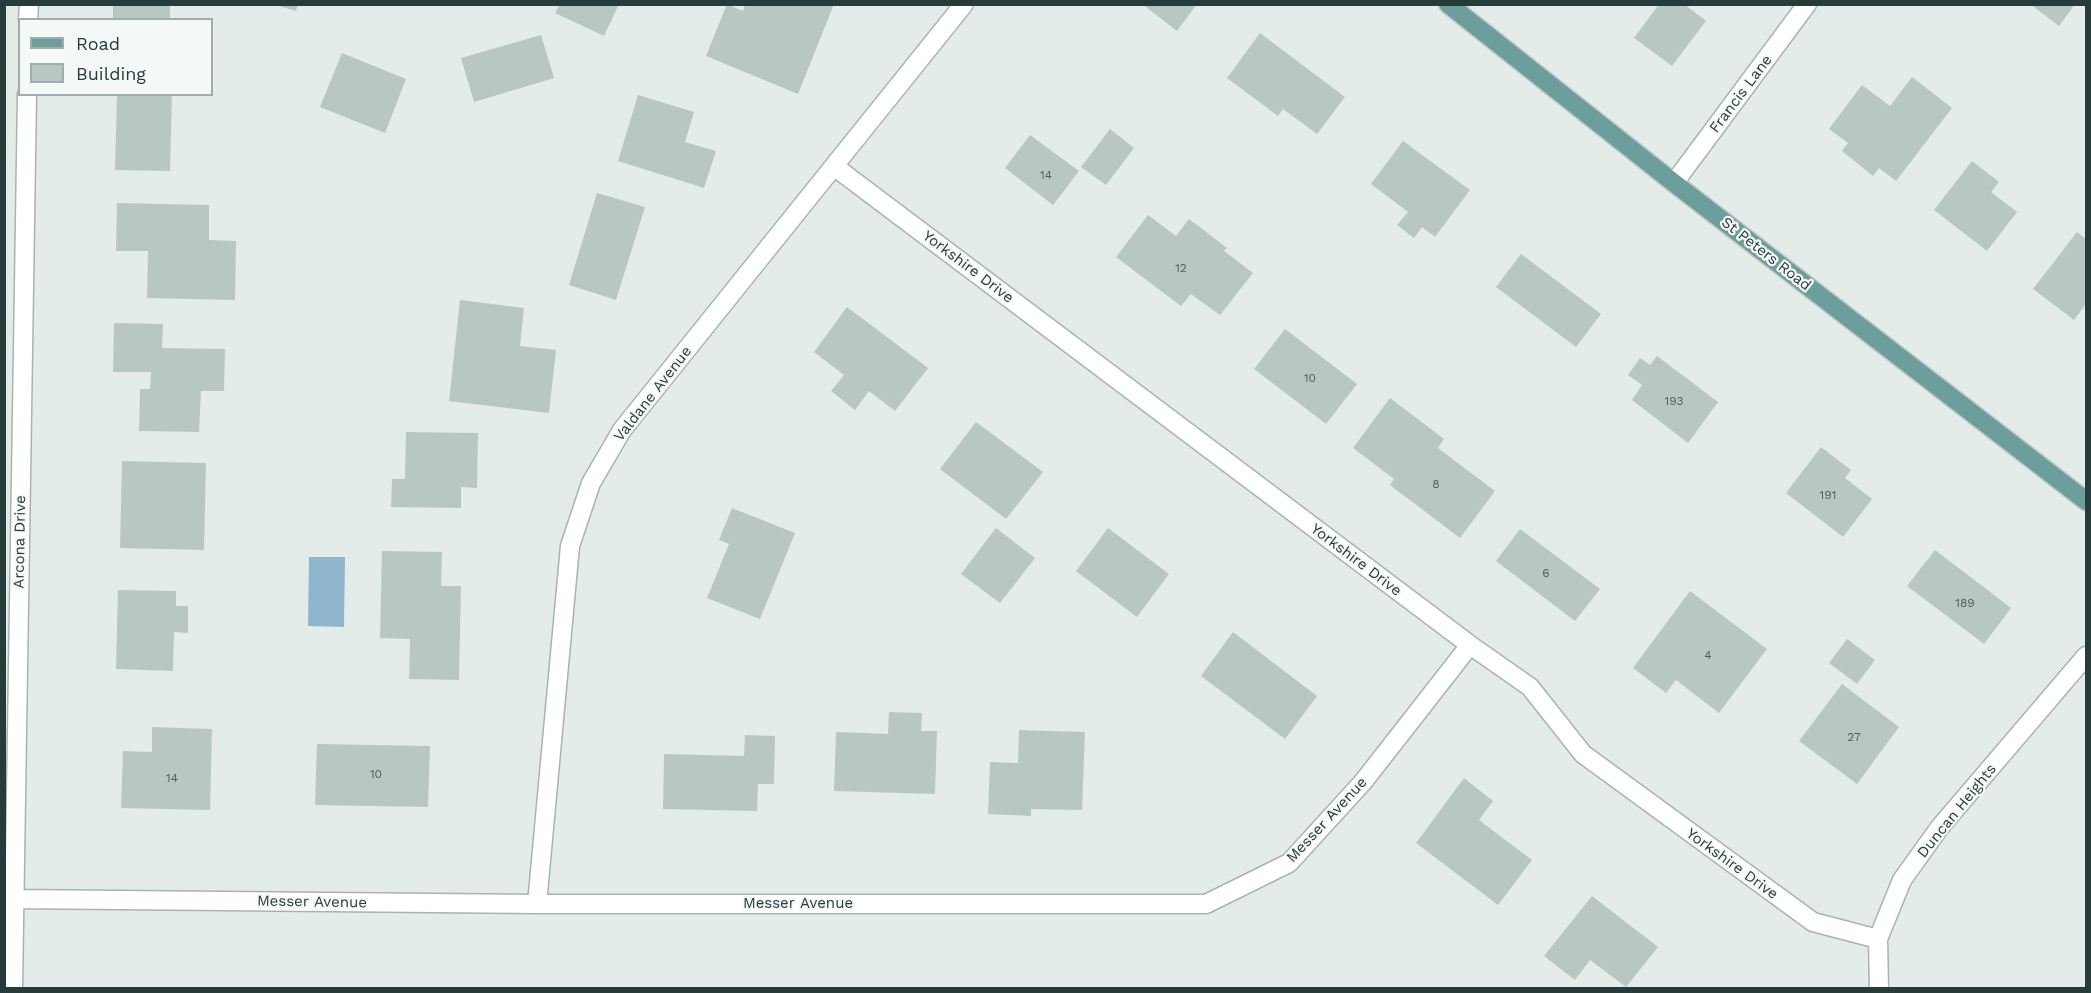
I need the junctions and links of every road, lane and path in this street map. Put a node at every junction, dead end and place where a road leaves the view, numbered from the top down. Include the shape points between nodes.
1 (964, 4) edge
2 (1448, 4) edge
3 (1807, 4) edge
4 (27, 96) edge
5 (835, 167) junction
6 (1674, 183) junction
7 (2086, 501) edge
8 (1470, 645) junction
9 (2086, 656) edge
10 (14, 899) junction
11 (537, 904) junction
12 (1878, 939) junction
13 (13, 988) edge
14 (1880, 988) edge

1 - 5 street, Valdane Avenue
2 - 6 main road, St Peters Road
3 - 6 street, Francis Lane
4 - 10 street, Arcona Drive
5 - 8 street, Yorkshire Drive
5 - 11 street, Valdane Avenue via 622,430 591,483 570,546
6 - 7 main road, St Peters Road
8 - 11 street, Messer Avenue via 1363,782 1289,863 1206,904
8 - 12 street, Yorkshire Drive via 1530,687 1583,754 1803,915 1813,922
9 - 12 street, Duncan Heights via 1940,827 1902,880
10 - 11 street, Messer Avenue
10 - 13 street, Arcona Drive
12 - 14 street, Duncan Heights

